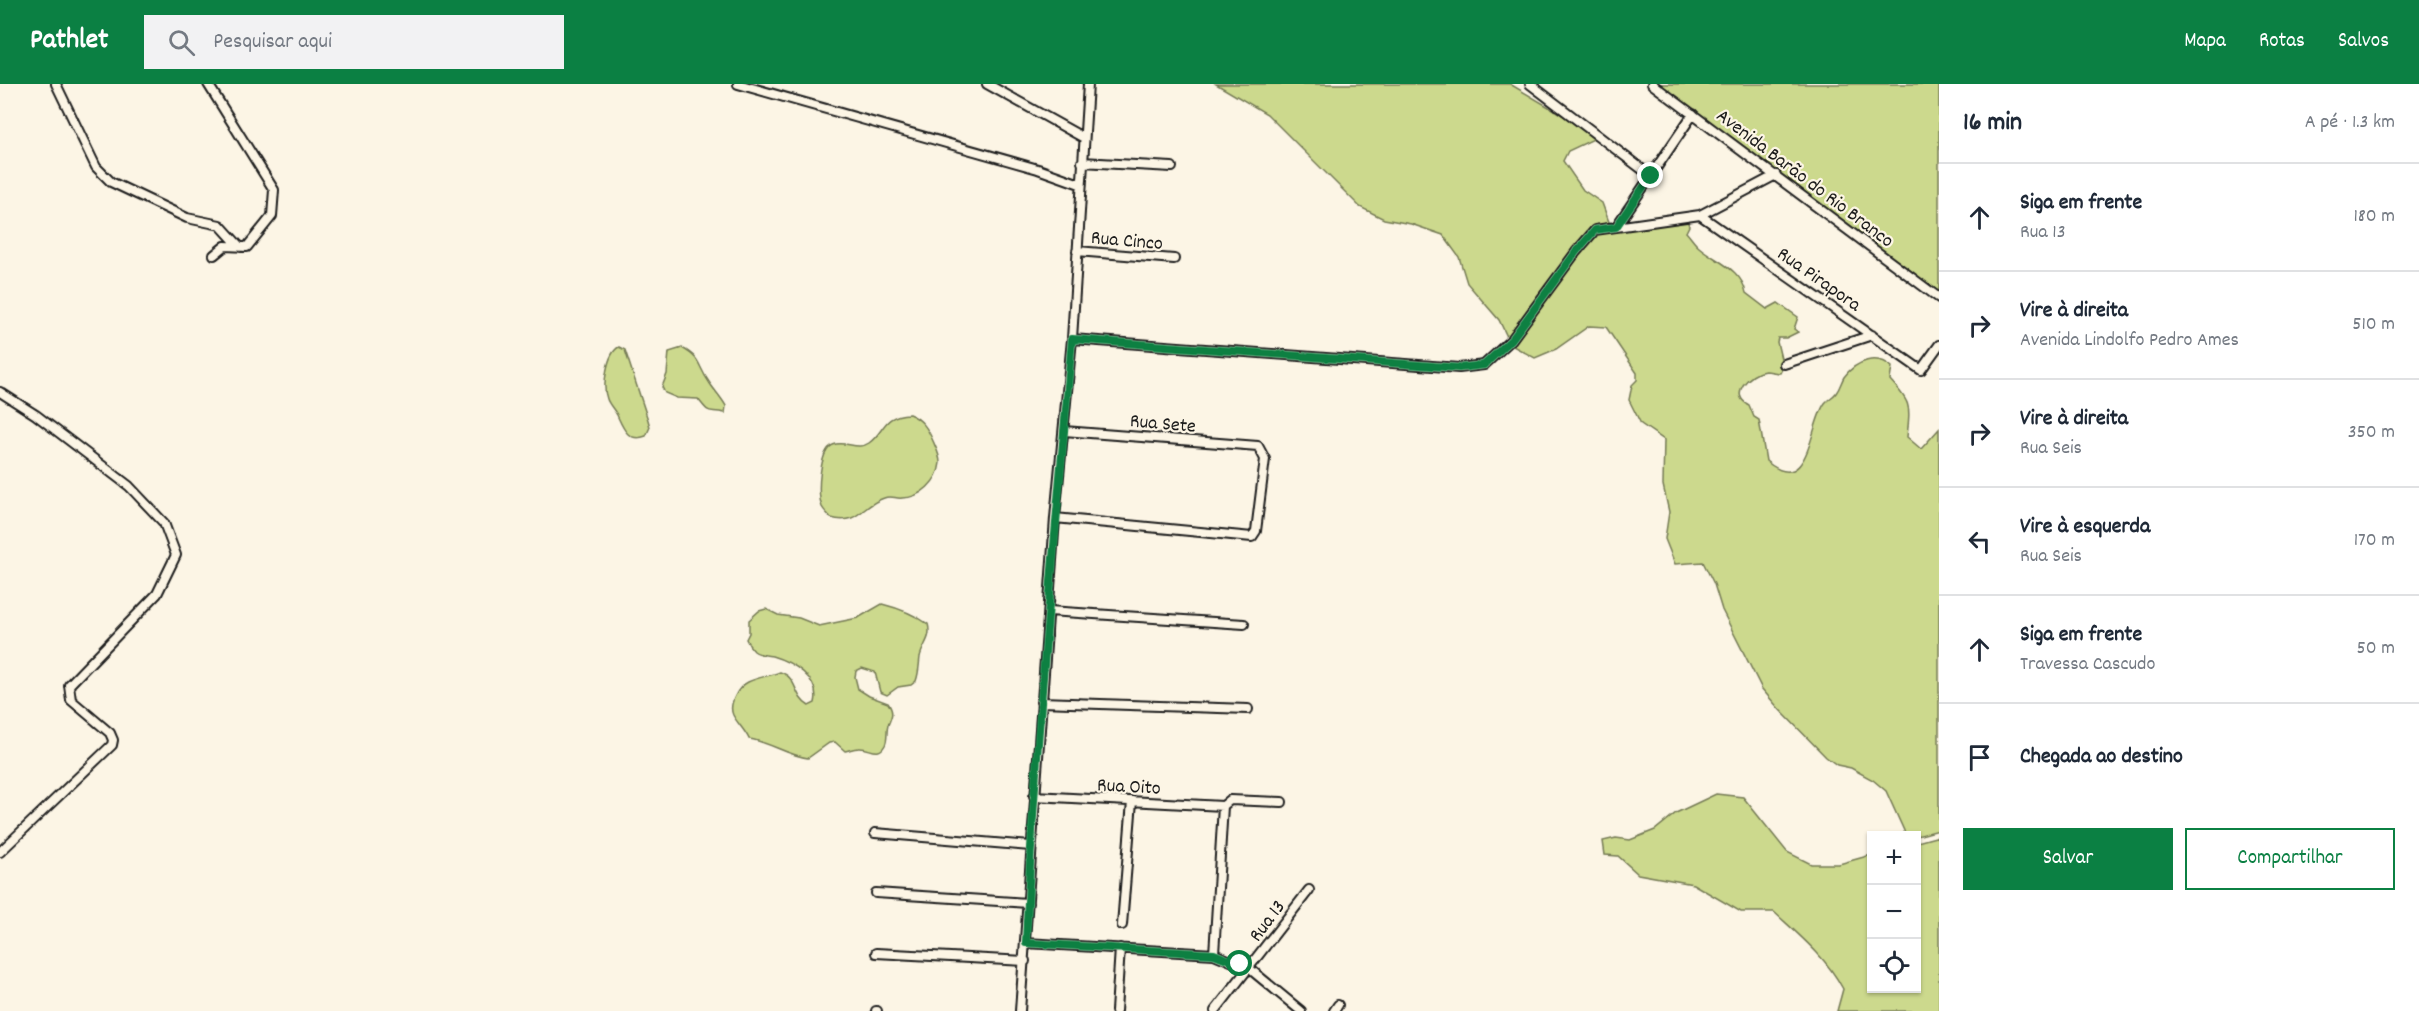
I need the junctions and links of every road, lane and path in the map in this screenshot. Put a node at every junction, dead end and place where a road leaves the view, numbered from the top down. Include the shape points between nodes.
1 (56, 84) edge
2 (208, 84) edge
3 (738, 84) edge
4 (987, 84) edge
5 (1088, 84) edge
6 (1530, 84) edge
7 (1652, 84) edge
8 (1693, 114) junction
9 (1084, 138) junction
10 (1082, 162) junction
11 (1172, 167) dead end
12 (1776, 175) junction
13 (1651, 176) junction
14 (1080, 184) junction
15 (1700, 215) junction
16 (1616, 227) junction
17 (240, 247) junction
18 (1077, 251) junction
19 (214, 255) dead end
20 (1174, 259) dead end
21 (1939, 298) edge
22 (1872, 334) junction
23 (1072, 339) junction
24 (1939, 345) edge
25 (1784, 364) dead end
26 (0, 392) edge
27 (1064, 430) junction
28 (1055, 518) junction
29 (1049, 610) junction
30 (1244, 624) dead end
31 (1041, 702) junction
32 (1248, 709) dead end
33 (1034, 796) junction
34 (1132, 801) junction
35 (1282, 802) dead end
36 (1223, 806) junction
37 (876, 833) dead end
38 (1031, 846) junction
39 (0, 852) edge
40 (1309, 890) dead end
41 (876, 893) dead end
42 (1028, 903) junction
43 (1122, 925) dead end
44 (1026, 943) junction
45 (1120, 948) junction
46 (876, 952) dead end
47 (1214, 954) junction
48 (1025, 962) junction
49 (1250, 969) junction
50 (1020, 1011) edge
51 (1116, 1011) edge
52 (1215, 1011) edge
53 (1301, 1011) edge

1 - 17 street via 96,167 111,182 187,218 220,225
2 - 17 street via 274,190 272,216 247,247
3 - 14 street
4 - 9 street
5 - 9 street
6 - 13 street
7 - 8 street, Avenida Barão do Rio Branco
8 - 12 street, Avenida Barão do Rio Branco
8 - 13 street
9 - 10 street
10 - 11 street
10 - 14 street
12 - 15 street
12 - 21 street, Avenida Barão do Rio Branco
13 - 16 street
14 - 18 street
15 - 16 street
15 - 22 street, Rua Pirapora
16 - 23 street via 1595,230 1512,339 1484,365 1459,368
17 - 19 street via 225,246
18 - 20 street, Rua Cinco
18 - 23 street
22 - 24 street, Rua Pirapora via 1921,370
22 - 25 street
23 - 27 street
26 - 39 street via 129,486 164,523 176,555 157,594 69,685 71,700 110,733 112,745
27 - 28 street
27 - 28 street, Rua Sete via 1258,446 1265,459 1252,537
28 - 29 street
29 - 30 street
29 - 31 street
31 - 32 street
31 - 33 street
33 - 34 street, Rua Oito
33 - 38 street
34 - 36 street, Rua Oito
34 - 43 street
35 - 36 street, Rua Oito via 1230,800
36 - 47 street
37 - 38 street
38 - 42 street
40 - 49 street, Rua 13
41 - 42 street
42 - 44 street
44 - 45 street, Rua 13
44 - 48 street
45 - 47 street, Rua 13
45 - 51 street
46 - 48 street
47 - 49 street, Rua 13
48 - 50 street
49 - 52 street
49 - 53 street, Rua 13

